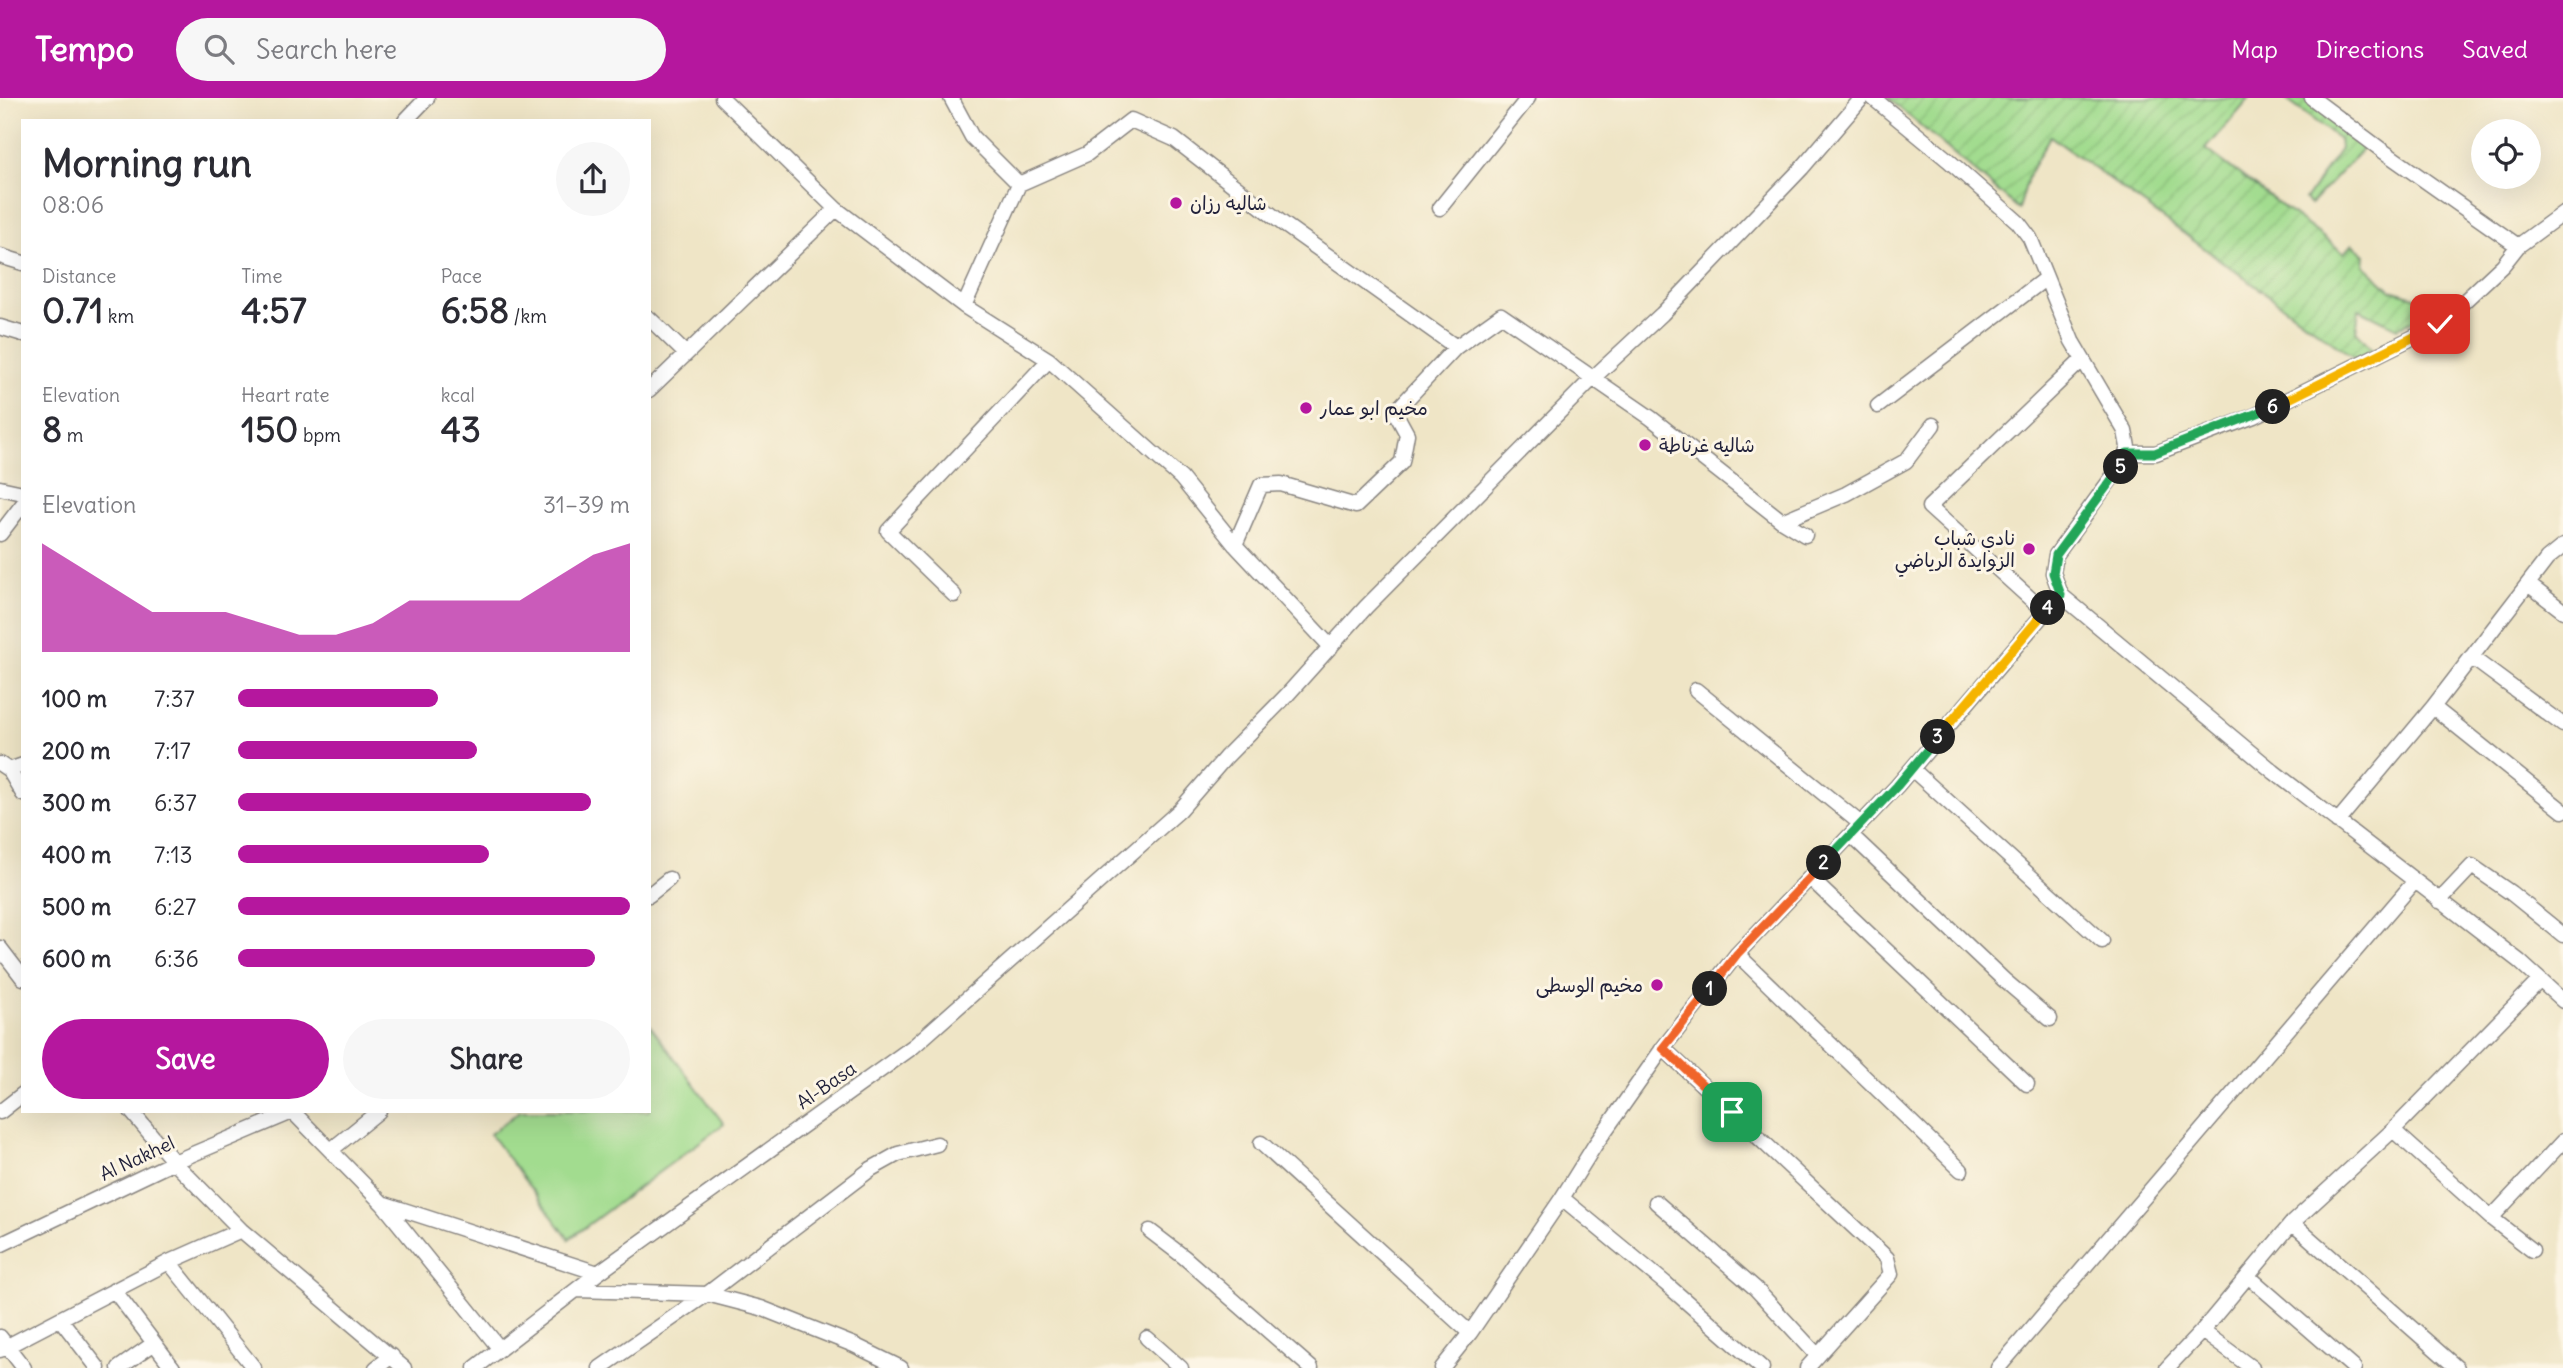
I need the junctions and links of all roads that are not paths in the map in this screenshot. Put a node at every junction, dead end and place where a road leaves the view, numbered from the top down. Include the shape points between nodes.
1 (427, 98) edge
2 (722, 98) edge
3 (951, 98) edge
4 (1528, 98) edge
5 (1862, 98) edge
6 (1873, 98) edge
7 (2312, 98) edge
8 (407, 119) edge
9 (1019, 184) junction
10 (1440, 208) dead end
11 (836, 209) junction
12 (2563, 213) edge
13 (2518, 246) junction
14 (0, 256) edge
15 (21, 262) edge
16 (2046, 278) junction
17 (964, 306) junction
18 (651, 320) edge
19 (0, 327) edge
20 (21, 333) edge
21 (1456, 346) junction
22 (686, 354) junction
23 (1049, 360) junction
24 (2082, 360) junction
25 (1593, 378) junction
26 (651, 388) edge
27 (1878, 406) dead end
28 (1933, 425) dead end
29 (2127, 453) junction
30 (0, 488) edge
31 (21, 493) edge
32 (21, 507) edge
33 (1782, 521) junction
34 (0, 534) edge
35 (1805, 535) dead end
36 (1235, 545) junction
37 (2563, 546) edge
38 (2528, 584) junction
39 (954, 595) dead end
40 (2061, 595) junction
41 (2563, 611) edge
42 (2045, 612) junction
43 (1331, 648) junction
44 (2471, 657) junction
45 (1696, 690) dead end
46 (2433, 707) junction
47 (2563, 725) edge
48 (11, 766) edge
49 (1912, 769) junction
50 (21, 789) edge
51 (2563, 811) edge
52 (2337, 821) junction
53 (1856, 830) junction
54 (1811, 878) junction
55 (668, 879) dead end
56 (2415, 881) junction
57 (651, 893) edge
58 (2439, 901) junction
59 (2563, 935) edge
60 (2102, 941) dead end
61 (0, 948) edge
62 (1737, 954) junction
63 (21, 975) edge
64 (2540, 980) junction
65 (2563, 1001) edge
66 (2050, 1019) dead end
67 (1663, 1048) junction
68 (2027, 1084) dead end
69 (21, 1096) edge
70 (0, 1112) edge
71 (133, 1113) edge
72 (290, 1113) edge
73 (293, 1113) edge
74 (377, 1113) edge
75 (2393, 1130) junction
76 (2563, 1141) edge
77 (1261, 1143) dead end
78 (937, 1144) dead end
79 (331, 1150) junction
80 (174, 1162) junction
81 (1961, 1170) dead end
82 (1562, 1199) junction
83 (1656, 1202) dead end
84 (383, 1204) junction
85 (2491, 1218) junction
86 (2292, 1223) junction
87 (241, 1230) junction
88 (1150, 1231) dead end
89 (0, 1245) edge
90 (2532, 1251) dead end
91 (169, 1262) junction
92 (598, 1273) junction
93 (2248, 1276) junction
94 (114, 1290) junction
95 (577, 1290) junction
96 (707, 1294) junction
97 (61, 1320) junction
98 (2202, 1331) junction
99 (1470, 1333) junction
100 (1147, 1338) dead end
101 (2, 1344) edge
102 (153, 1344) junction
103 (500, 1349) junction
104 (392, 1356) junction
105 (1818, 1356) junction
106 (24, 1368) edge
107 (98, 1368) edge
108 (119, 1368) edge
109 (173, 1368) edge
110 (254, 1368) edge
111 (376, 1368) edge
112 (404, 1368) edge
113 (475, 1368) edge
114 (600, 1368) edge
115 (901, 1368) edge
116 (1181, 1368) edge
117 (1311, 1368) edge
118 (1442, 1368) edge
119 (1762, 1368) edge
120 (1807, 1368) edge
121 (1998, 1368) edge
122 (2167, 1368) edge
123 (2252, 1368) edge
124 (2354, 1368) edge
125 (2457, 1368) edge

1 - 8 street
2 - 11 street
3 - 9 street via 972,137
4 - 10 street
5 - 25 street, Al-Basa via 1680,296
6 - 16 street via 2018,222 2030,237
7 - 13 street
9 - 17 street
9 - 21 street via 1087,154 1131,120 1174,139 1282,223
11 - 17 street
11 - 22 street
12 - 13 street
13 - 29 street via 2440,324 2254,416 2155,453
14 - 15 street
16 - 24 street
16 - 27 street
17 - 23 street
18 - 22 street
19 - 20 street
21 - 25 street via 1501,314
21 - 36 street via 1395,412 1407,434 1402,462 1356,506 1281,484 1261,485
22 - 26 street
23 - 36 street via 1181,478
23 - 39 street via 888,531
24 - 29 street via 2125,431
24 - 42 street via 1929,508
25 - 33 street
25 - 43 street, Al-Basa
28 - 33 street via 1906,461 1846,494
29 - 40 street via 2056,555 2053,573
30 - 31 street
32 - 34 street
33 - 35 street
36 - 43 street
37 - 38 street
38 - 41 street
38 - 44 street
40 - 42 street
40 - 52 street
42 - 49 street
43 - 92 street, Al-Basa via 1180,810 914,1046
44 - 46 street
44 - 47 street
45 - 53 street
46 - 51 street
46 - 52 street
48 - 50 street
49 - 53 street
49 - 60 street
52 - 56 street
53 - 54 street
53 - 66 street via 2004,980
54 - 62 street
54 - 68 street
55 - 57 street
56 - 58 street
56 - 121 street
58 - 59 street via 2472,866
58 - 64 street
61 - 63 street
62 - 67 street
62 - 81 street
64 - 65 street
64 - 75 street
67 - 82 street
67 - 105 street via 1887,1258 1891,1274
69 - 70 street
71 - 80 street
72 - 80 street, Al Nakhel
73 - 79 street
74 - 79 street
75 - 85 street
75 - 86 street
76 - 85 street
77 - 99 street
78 - 96 street via 898,1154 871,1169
79 - 84 street
80 - 87 street
80 - 89 street, Al Nakhel
82 - 99 street
82 - 119 street
83 - 105 street via 1755,1288
84 - 92 street
84 - 103 street
85 - 90 street
86 - 93 street
86 - 125 street
87 - 91 street
87 - 104 street
88 - 117 street
91 - 94 street
91 - 110 street
92 - 95 street, Al-Basa
93 - 98 street
93 - 124 street
94 - 97 street
94 - 102 street
95 - 96 street
95 - 103 street, Al-Basa
96 - 114 street
96 - 115 street via 761,1308
97 - 101 street
97 - 107 street
98 - 122 street
98 - 123 street
99 - 118 street
100 - 116 street
101 - 106 street
102 - 108 street
102 - 109 street
103 - 113 street, Al-Basa
104 - 111 street
104 - 112 street
105 - 120 street

